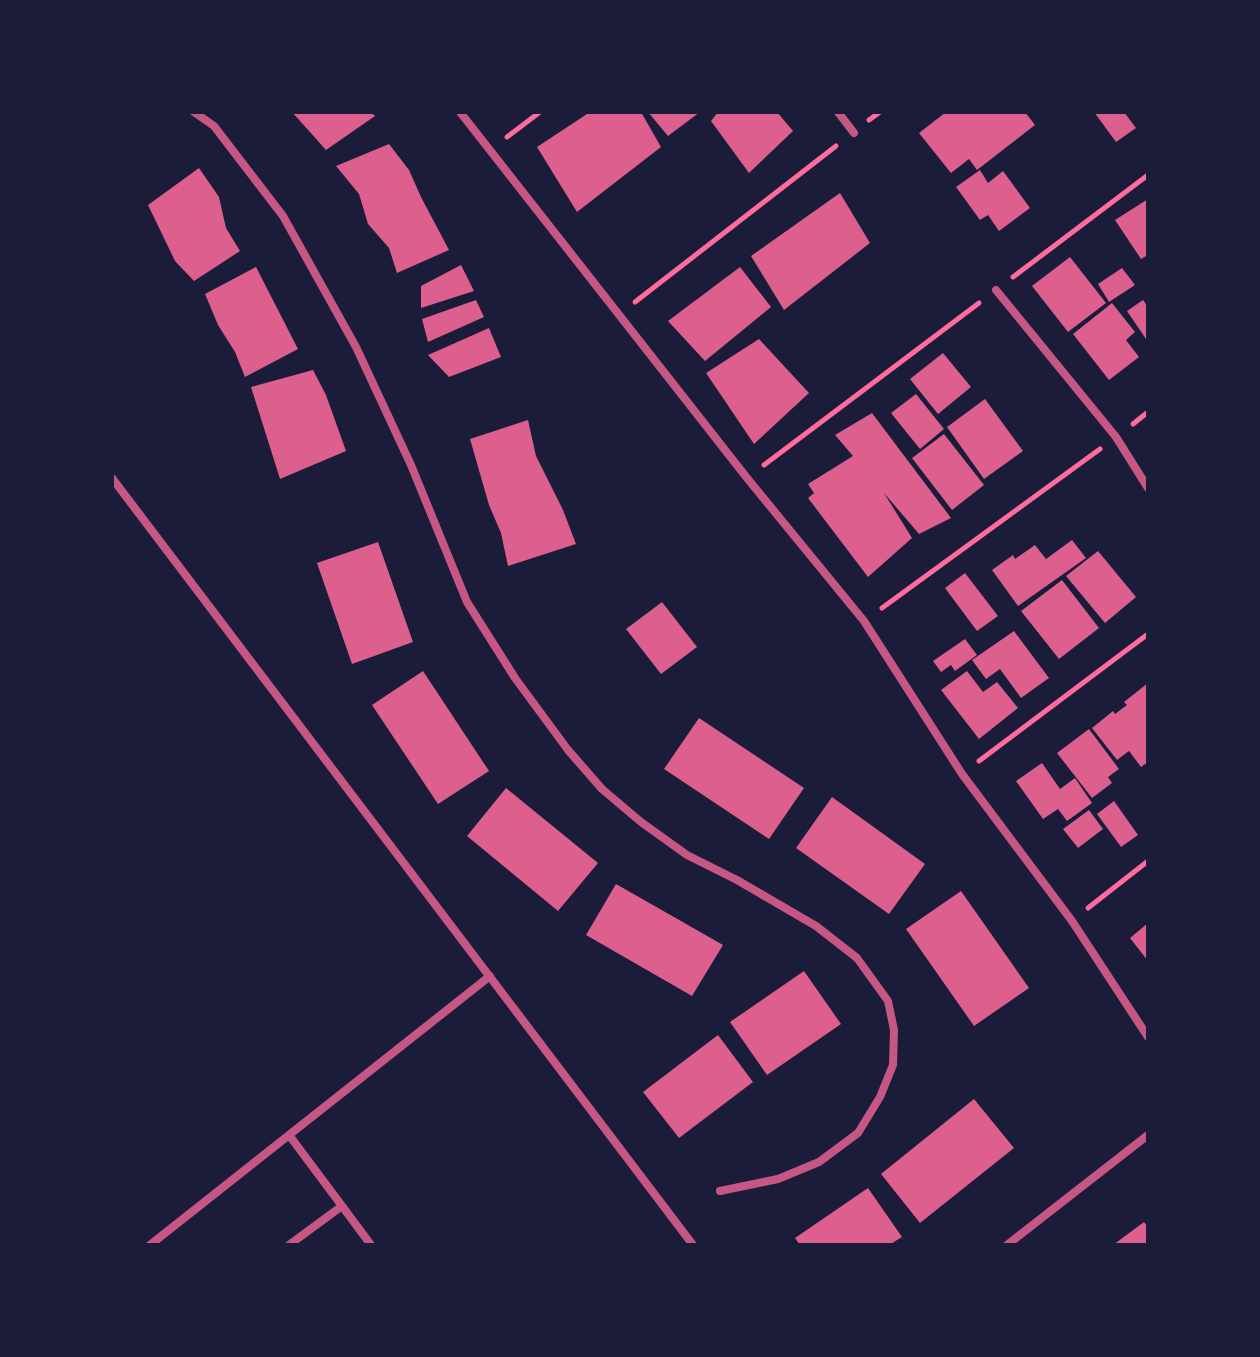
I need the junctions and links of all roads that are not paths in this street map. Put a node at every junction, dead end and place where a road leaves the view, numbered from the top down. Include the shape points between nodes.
1 (194, 112) edge
2 (460, 112) edge
3 (838, 112) edge
4 (854, 133) road end
5 (996, 290) road end
6 (112, 478) edge
7 (1148, 488) edge
8 (490, 976) junction
9 (1148, 1037) edge
10 (289, 1135) junction
11 (1148, 1135) edge
12 (720, 1191) dead end
13 (342, 1206) junction
14 (150, 1245) edge
15 (289, 1245) edge
16 (371, 1245) edge
17 (693, 1245) edge
18 (1007, 1245) edge

1 - 12 street via 214,126 283,216 356,347 467,602 568,750 602,789 687,855 827,934 857,958 888,1001 893,1065 858,1133 819,1162 778,1179
2 - 9 street via 864,621 962,774 1072,921
3 - 4 street
5 - 7 street via 1116,437
6 - 8 street
8 - 10 street
8 - 17 street
10 - 13 street
10 - 14 street
11 - 18 street
13 - 15 street
13 - 16 street

